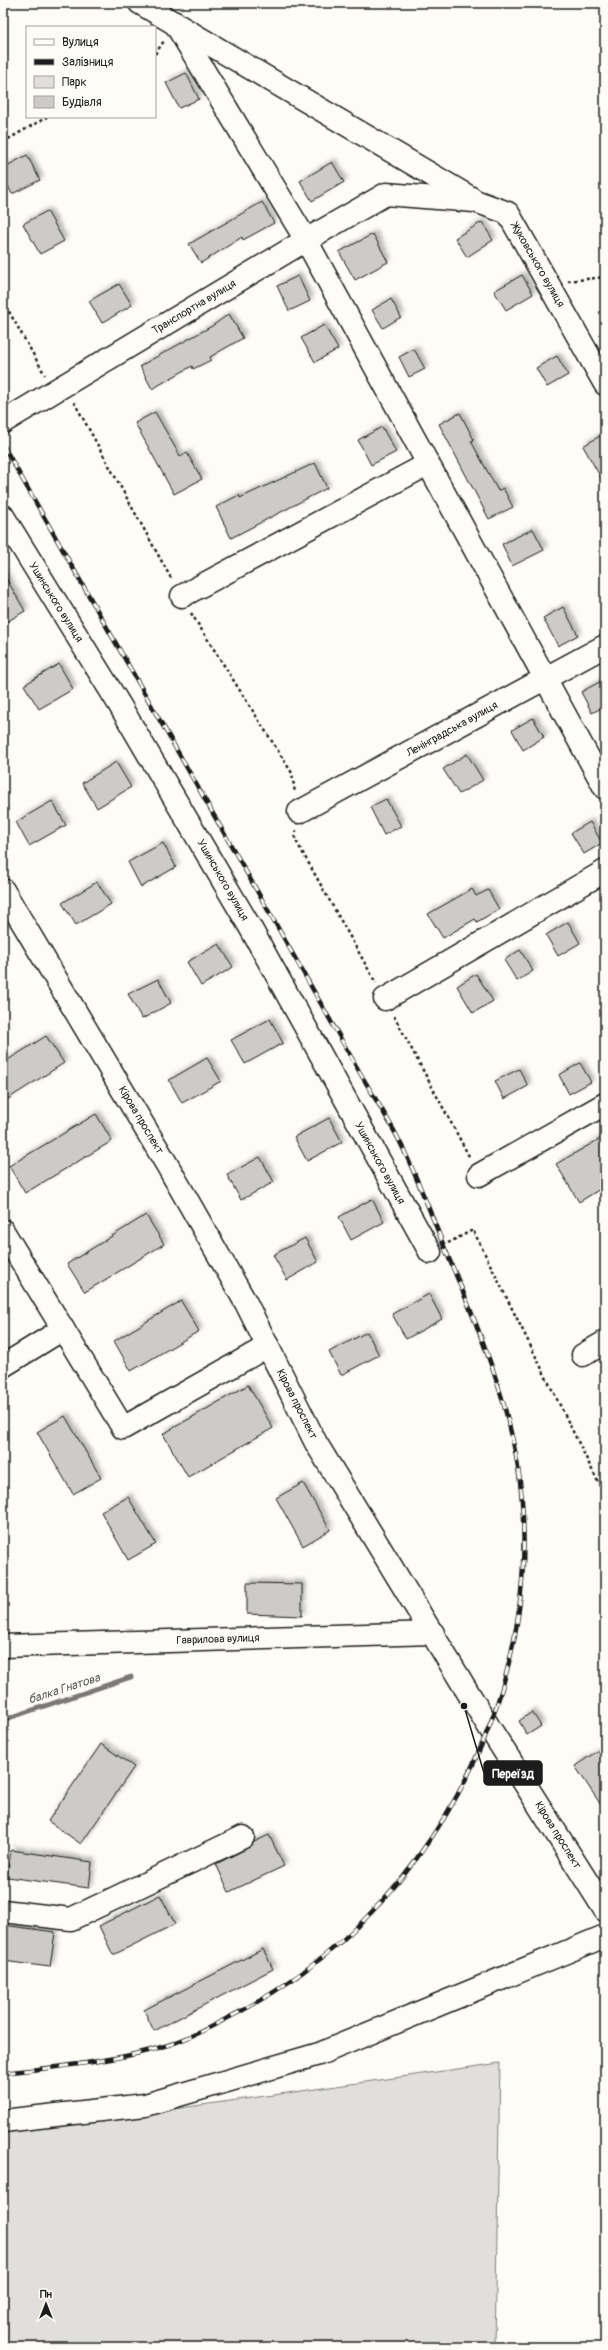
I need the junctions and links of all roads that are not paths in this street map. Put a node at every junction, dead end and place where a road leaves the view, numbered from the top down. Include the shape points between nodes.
1 (140, 3) edge
2 (175, 23) junction
3 (386, 194) joint
4 (475, 201) junction
5 (306, 240) junction
6 (605, 384) edge
7 (3, 422) edge
8 (428, 464) junction
9 (3, 516) edge
10 (182, 596) road end
11 (605, 646) edge
12 (545, 678) junction
13 (605, 788) edge
14 (299, 812) road end
15 (605, 871) edge
16 (3, 890) edge
17 (385, 999) road end
18 (605, 1104) edge
19 (479, 1175) road end
20 (3, 1230) edge
21 (430, 1252) road end
22 (63, 1330) junction
23 (605, 1342) edge
24 (268, 1346) junction
25 (584, 1354) dead end
26 (3, 1366) edge
27 (433, 1632) junction
28 (3, 1646) edge
29 (242, 1837) dead end
30 (605, 1910) edge
31 (3, 1911) edge
32 (605, 1936) edge
33 (3, 2122) edge

1 - 2 street
2 - 4 street
2 - 5 street
3 - 4 street, Жуковського вулиця
3 - 5 street, Транспортна вулиця
4 - 6 street, Жуковського вулиця via 508,212
5 - 7 street, Транспортна вулиця
5 - 8 street
8 - 10 street
8 - 12 street
9 - 21 street, Ушинського вулиця via 119,704 250,927
11 - 12 street, Ленінградська вулиця
12 - 13 street
12 - 14 street, Ленінградська вулиця
15 - 17 street
16 - 24 street, Кірова проспект via 166,1163
18 - 19 street
20 - 22 street
22 - 24 street via 123,1428
22 - 26 street
23 - 25 street
24 - 27 street, Кірова проспект via 316,1442
27 - 28 street, Гаврилова вулиця
27 - 30 street, Кірова проспект via 489,1727
29 - 31 street via 71,1919
32 - 33 street via 319,2054 145,2105

